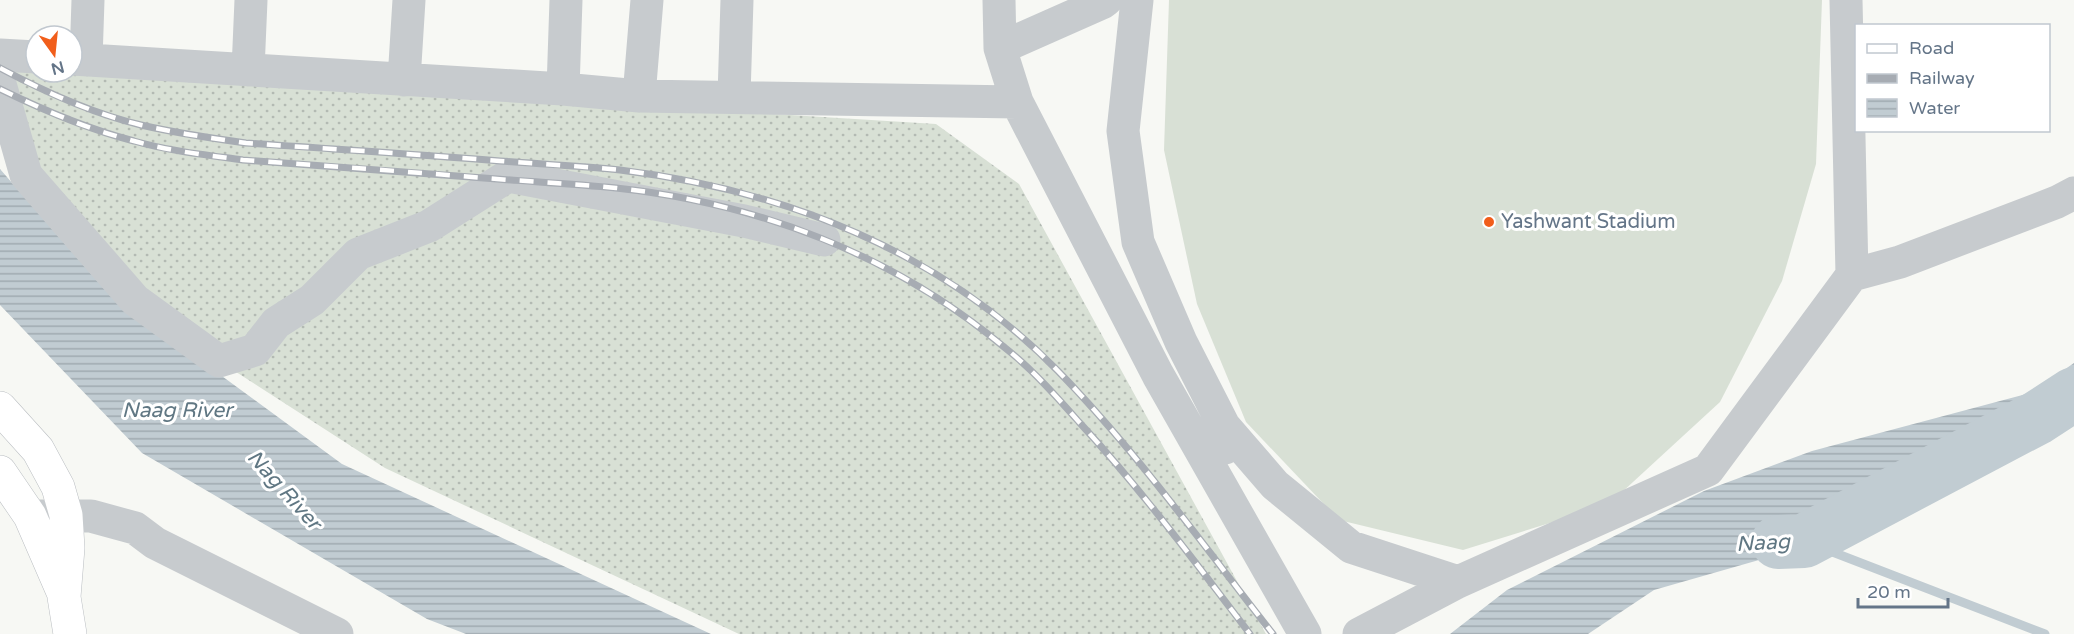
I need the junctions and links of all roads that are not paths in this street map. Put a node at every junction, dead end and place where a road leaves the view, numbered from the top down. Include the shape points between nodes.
1 (88, 0) edge
2 (251, 0) edge
3 (409, 0) edge
4 (566, 0) edge
5 (647, 0) edge
6 (737, 0) edge
7 (999, 0) edge
8 (1106, 0) edge
9 (1137, 0) edge
10 (1846, 0) edge
11 (84, 27) edge
12 (1000, 48) junction
13 (0, 55) edge
14 (24, 56) edge
15 (84, 60) edge
16 (248, 70) junction
17 (404, 80) junction
18 (0, 84) edge
19 (562, 89) junction
20 (639, 96) junction
21 (734, 96) junction
22 (1017, 102) junction
23 (2074, 193) edge
24 (824, 240) dead end
25 (1852, 275) junction
26 (0, 408) edge
27 (1224, 426) junction
28 (0, 472) edge
29 (1226, 494) junction
30 (66, 515) junction
31 (30, 516) junction
32 (1458, 582) junction
33 (64, 597) junction
34 (70, 634) edge
35 (337, 634) edge
36 (1305, 634) edge
37 (1359, 634) edge

1 - 11 street
2 - 16 street
3 - 17 street
4 - 19 street
5 - 20 street
6 - 21 street
7 - 12 street
8 - 12 street
9 - 27 street via 1123,131 1138,242 1181,342
10 - 25 street
12 - 22 street
13 - 14 street
15 - 16 street
16 - 17 street
17 - 19 street
18 - 24 street via 26,175 135,300 219,361 255,350 276,322 312,300 358,254 429,226 508,176
19 - 20 street
20 - 21 street
21 - 22 street
22 - 29 street via 1158,375
23 - 25 street via 1900,262
25 - 32 street via 1708,470
26 - 30 main road via 38,450 58,487
27 - 29 street
27 - 32 street via 1275,484 1351,546
28 - 31 main road
29 - 36 street
30 - 31 street
30 - 33 main road
30 - 35 street via 91,516 135,528 155,543
31 - 33 main road
32 - 37 street
33 - 34 main road

